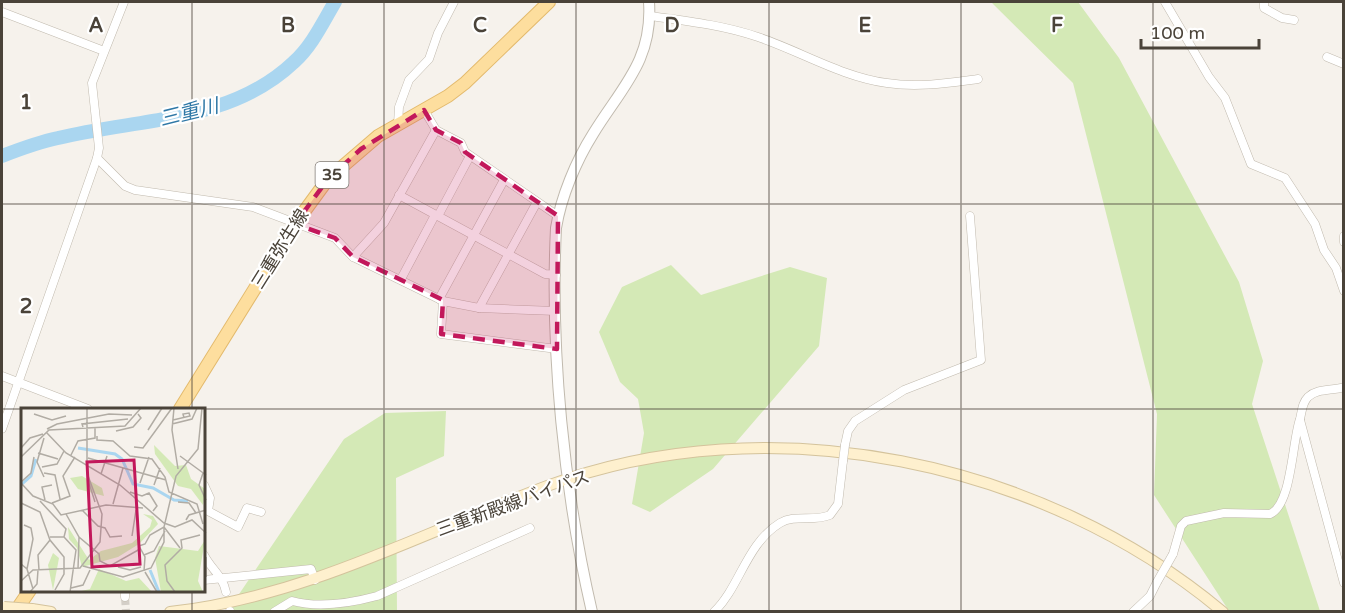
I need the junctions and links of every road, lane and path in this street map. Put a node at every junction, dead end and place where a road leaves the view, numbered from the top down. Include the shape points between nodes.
1 (124, 2) edge
2 (454, 2) edge
3 (549, 2) edge
4 (649, 2) edge
5 (1165, 2) edge
6 (1264, 2) edge
7 (2, 12) edge
8 (650, 16) junction
9 (1294, 20) dead end
10 (104, 51) junction
11 (1327, 57) dead end
12 (1344, 64) edge
13 (978, 79) dead end
14 (424, 110) junction
15 (398, 124) junction
16 (436, 130) junction
17 (470, 156) junction
18 (97, 158) junction
19 (504, 180) junction
20 (399, 195) junction
21 (537, 202) junction
22 (436, 216) junction
23 (558, 216) junction
24 (970, 216) dead end
25 (295, 224) junction
26 (474, 236) junction
27 (1344, 236) edge
28 (1344, 242) edge
29 (509, 255) junction
30 (352, 257) junction
31 (555, 275) junction
32 (401, 279) junction
33 (1344, 291) edge
34 (441, 300) junction
35 (479, 308) junction
36 (556, 311) junction
37 (557, 349) junction
38 (2, 376) edge
39 (20, 382) junction
40 (1344, 387) edge
41 (85, 408) edge
42 (181, 408) edge
43 (1300, 419) junction
44 (2, 429) edge
45 (570, 479) junction
46 (206, 489) edge
47 (261, 512) dead end
48 (206, 513) edge
49 (530, 528) dead end
50 (206, 559) edge
51 (224, 579) junction
52 (206, 580) edge
53 (315, 580) junction
54 (1344, 583) edge
55 (29, 592) edge
56 (226, 592) dead end
57 (7, 608) edge
58 (51, 612) edge
59 (170, 612) edge
60 (274, 612) edge
61 (592, 612) edge
62 (714, 612) edge
63 (1133, 612) edge
64 (1223, 612) edge

1 - 10 street
2 - 15 street via 429,59 409,80
3 - 14 main road, 三重弥生線 / 35 via 465,83
4 - 8 street
5 - 33 street via 1225,98 1251,164 1285,178 1315,224
6 - 9 street via 1264,8
7 - 10 street
8 - 13 street via 711,24 755,36 887,83 921,85
8 - 23 street via 640,63 583,151
10 - 18 street via 92,93
11 - 12 street
14 - 15 main road, 三重弥生線 / 35
14 - 16 street
15 - 25 main road, 三重弥生線 / 35 via 361,149 328,179
16 - 17 street via 461,143
16 - 20 street
17 - 19 street
17 - 22 street
18 - 25 street via 125,186 135,190 254,207
18 - 39 street
19 - 21 street
19 - 26 street
20 - 22 street
20 - 30 street via 377,233
21 - 23 street
21 - 29 street
22 - 26 street
22 - 32 street
23 - 31 street
24 - 62 street, bridge via 981,360 904,390 855,421 845,445 838,504 830,515 782,522 745,561
25 - 30 street via 335,238
25 - 42 main road, 三重弥生線 / 35
26 - 29 street
26 - 34 street
27 - 28 street
29 - 31 street via 545,274
29 - 35 street
30 - 32 street
31 - 36 street
32 - 34 street
34 - 35 street
34 - 37 street via 441,334
35 - 36 street
36 - 37 street
37 - 45 street via 558,397
38 - 39 street
39 - 41 street
39 - 44 street
40 - 43 street via 1317,391 1306,399
43 - 54 street
43 - 63 street, bridge via 1284,501 1276,511 1224,513 1186,521 1150,596
45 - 53 main road, 三重新殿線バイパス
45 - 61 street
45 - 64 main road, 三重新殿線バイパス via 678,455 747,449 846,453 905,461 1021,494 1081,520 1174,573
46 - 48 street via 210,498
47 - 48 street via 247,508 238,527
49 - 60 street via 377,596 354,602 306,605 292,601
50 - 51 street
51 - 52 street
51 - 53 street via 311,569
51 - 56 street
53 - 59 main road, 三重新殿線バイパス via 238,602
55 - 57 main road
57 - 58 main road, bridge

